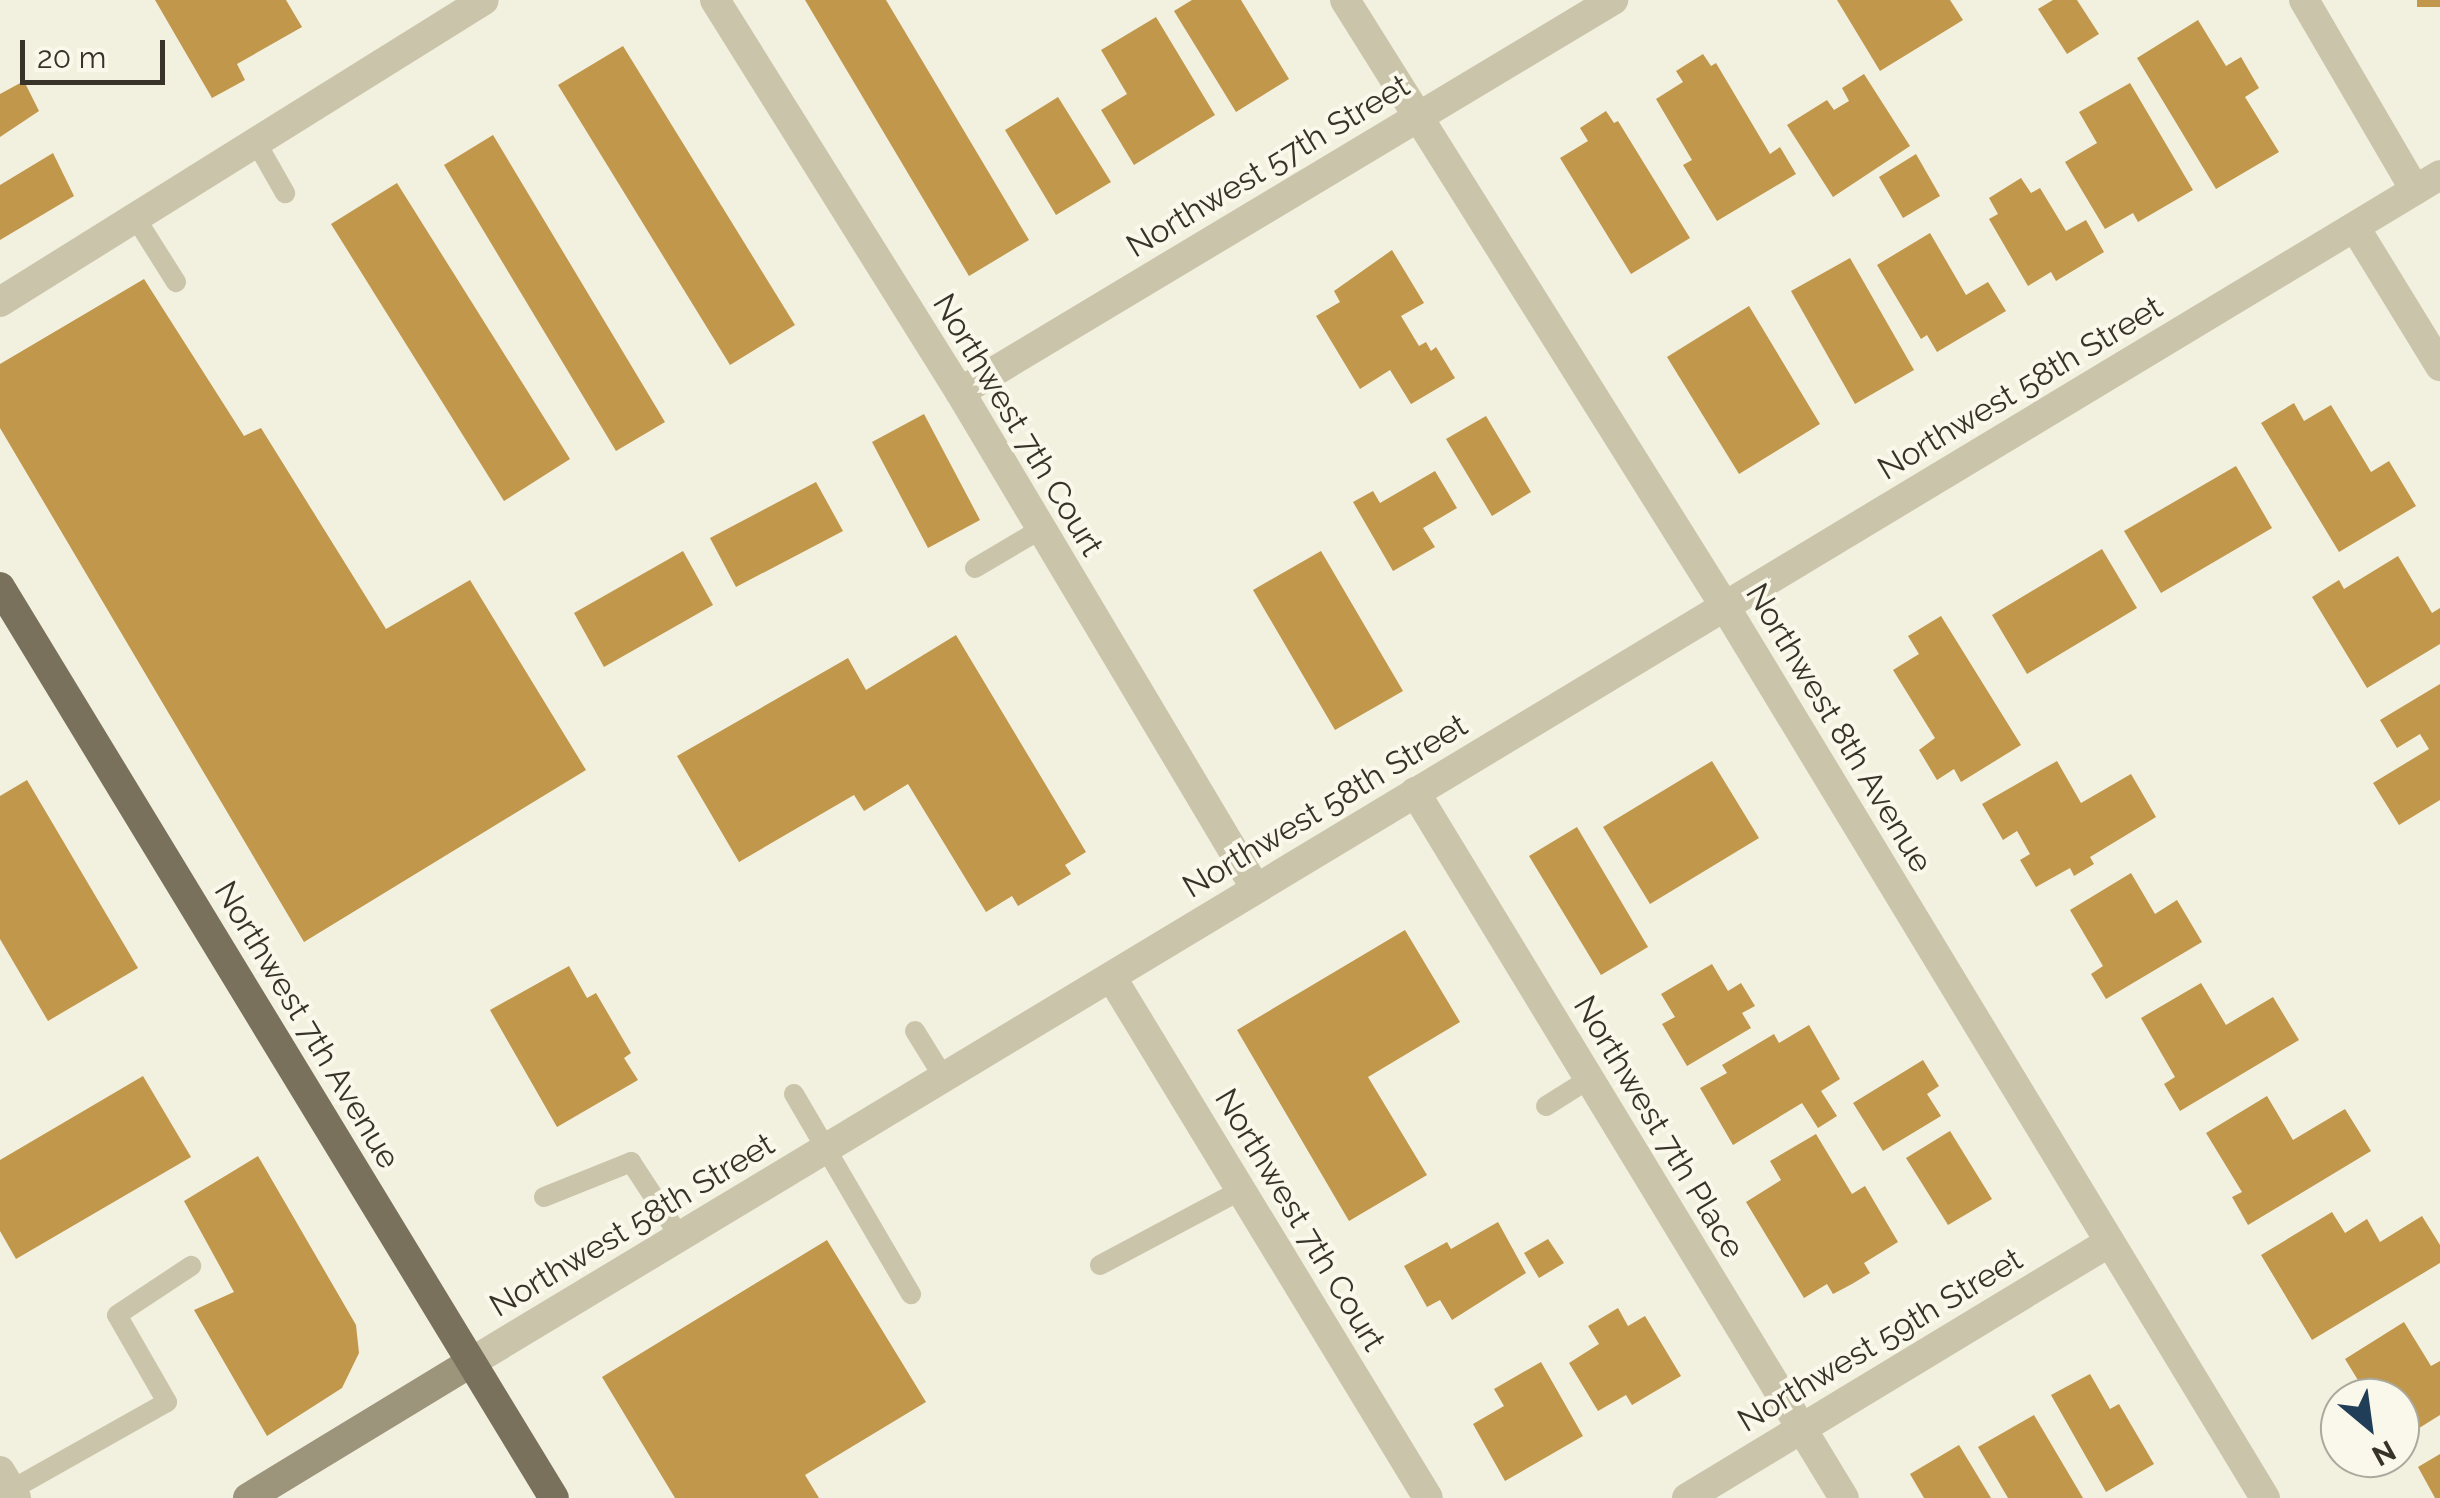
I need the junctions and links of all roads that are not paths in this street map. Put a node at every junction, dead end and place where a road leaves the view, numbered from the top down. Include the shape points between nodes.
1 (484, 0) edge
2 (715, 0) edge
3 (1345, 0) edge
4 (1612, 0) edge
5 (2304, 0) edge
6 (1418, 117) junction
7 (256, 142) junction
8 (2428, 183) edge
9 (286, 193) dead end
10 (136, 218) junction
11 (2356, 230) junction
12 (176, 282) dead end
13 (0, 302) edge
14 (2440, 366) edge
15 (960, 392) junction
16 (1041, 528) junction
17 (975, 568) dead end
18 (0, 587) edge
19 (1724, 604) junction
20 (1415, 792) junction
21 (1256, 889) junction
22 (1112, 978) junction
23 (915, 1030) dead end
24 (944, 1078) junction
25 (1589, 1079) junction
26 (794, 1094) dead end
27 (1546, 1106) dead end
28 (828, 1148) junction
29 (1241, 1190) junction
30 (544, 1197) dead end
31 (680, 1237) junction
32 (2110, 1242) junction
33 (191, 1266) dead end
34 (1100, 1266) dead end
35 (911, 1294) dead end
36 (470, 1363) junction
37 (1802, 1428) junction
38 (9, 1486) edge
39 (248, 1498) edge
40 (554, 1498) edge
41 (1428, 1498) edge
42 (1687, 1498) edge
43 (1844, 1498) edge
44 (2265, 1498) edge

1 - 7 street
2 - 15 street, Northwest 7th Court
3 - 6 street, Northwest 8th Avenue
4 - 6 street, Northwest 57th Street
5 - 8 street
6 - 15 street, Northwest 57th Street
6 - 19 street, Northwest 8th Avenue
7 - 9 lane
7 - 10 street
8 - 11 street, Northwest 58th Street
10 - 12 lane
10 - 13 street
11 - 14 street
11 - 19 street, Northwest 58th Street
15 - 16 street, Northwest 7th Court
16 - 17 lane
16 - 21 street, Northwest 7th Court
18 - 36 main road, Northwest 7th Avenue
19 - 20 street, Northwest 58th Street
19 - 32 street, Northwest 8th Avenue
20 - 21 street, Northwest 58th Street
20 - 25 street, Northwest 7th Place
21 - 22 street, Northwest 58th Street
22 - 24 street, Northwest 58th Street
22 - 29 street, Northwest 7th Court
23 - 24 lane
24 - 28 street, Northwest 58th Street
25 - 27 lane
25 - 37 street, Northwest 7th Place
26 - 28 lane
28 - 31 street, Northwest 58th Street
28 - 35 lane
29 - 34 lane
29 - 41 street, Northwest 7th Court
30 - 31 lane via 631,1162
31 - 36 street, Northwest 58th Street
32 - 37 street, Northwest 59th Street
32 - 44 street, Northwest 8th Avenue
33 - 38 lane via 117,1315 167,1402
36 - 39 street, Northwest 58th Street
36 - 40 main road, Northwest 7th Avenue
37 - 42 street, Northwest 59th Street
37 - 43 street, Northwest 7th Place

